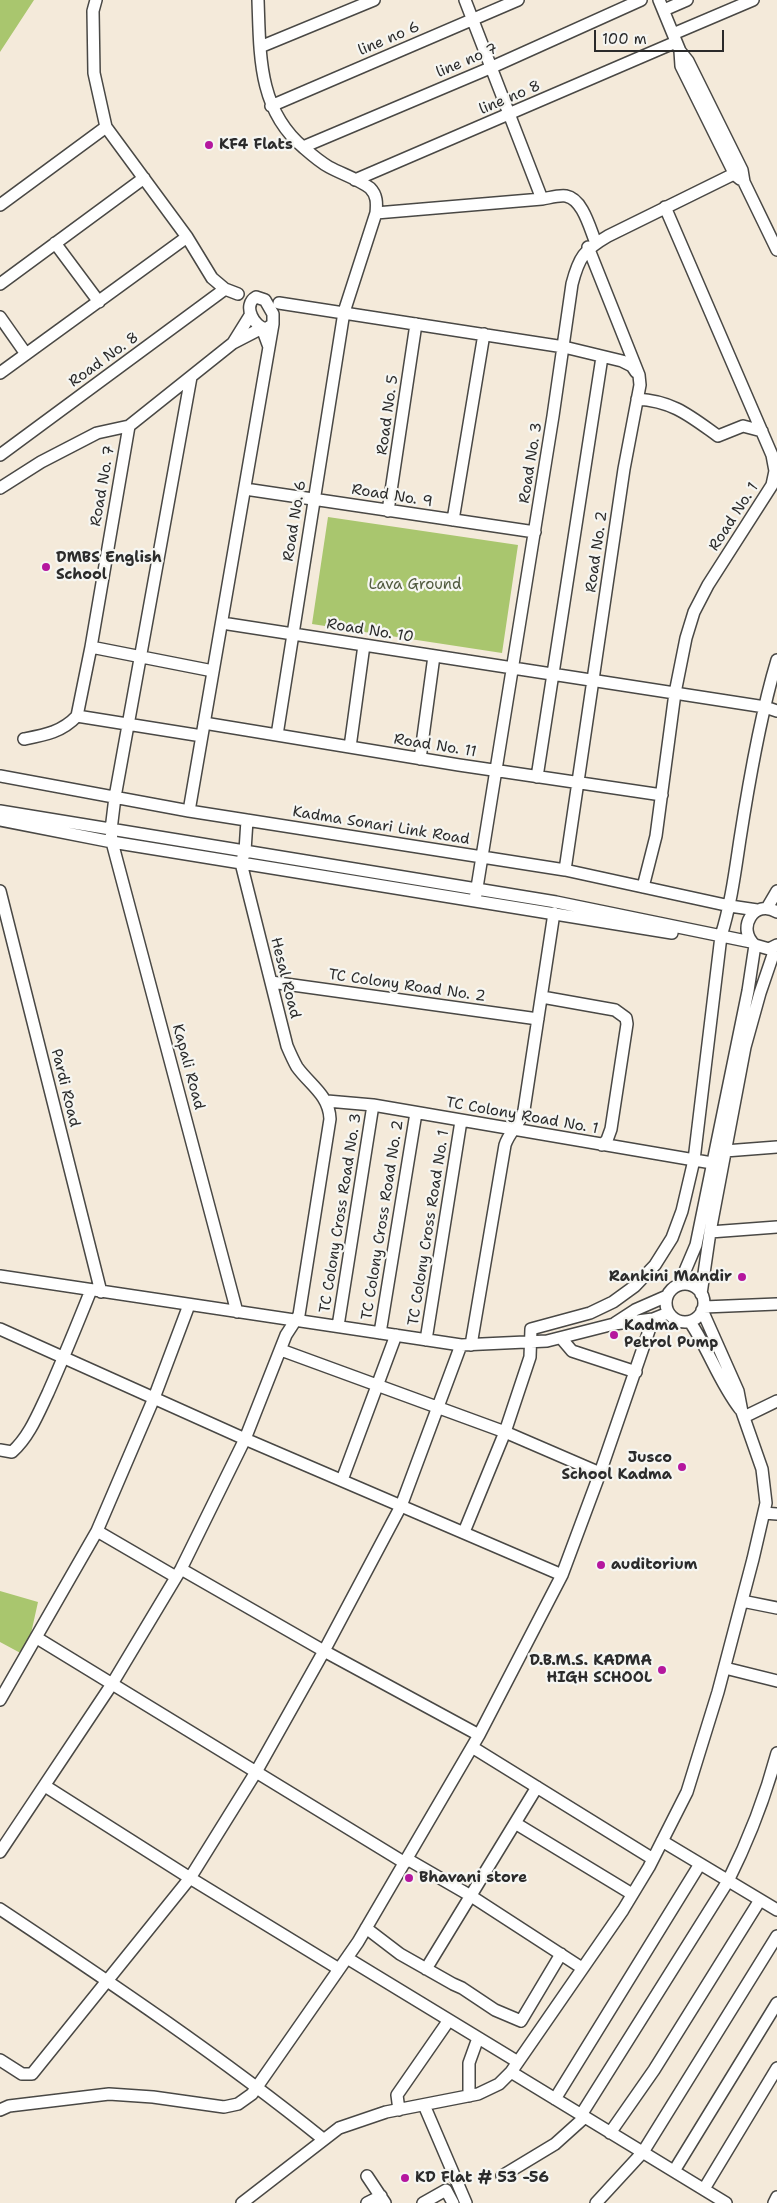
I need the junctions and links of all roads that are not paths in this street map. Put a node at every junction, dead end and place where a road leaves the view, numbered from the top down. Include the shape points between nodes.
1 (96, 0) edge
2 (258, 0) edge
3 (374, 0) edge
4 (465, 0) edge
5 (518, 0) edge
6 (641, 0) edge
7 (687, 0) edge
8 (753, 0) edge
9 (661, 5) edge
10 (473, 20) junction
11 (676, 42) junction
12 (260, 47) junction
13 (490, 68) junction
14 (271, 106) junction
15 (510, 115) junction
16 (106, 127) junction
17 (303, 147) junction
18 (738, 172) junction
19 (144, 178) junction
20 (355, 180) junction
21 (542, 199) junction
22 (0, 205) edge
23 (665, 207) junction
24 (376, 212) junction
25 (187, 238) junction
26 (55, 244) junction
27 (592, 245) junction
28 (777, 250) edge
29 (0, 284) edge
30 (225, 289) junction
31 (99, 302) junction
32 (279, 303) junction
33 (255, 304) junction
34 (344, 312) junction
35 (0, 317) edge
36 (273, 319) junction
37 (416, 324) junction
38 (484, 334) junction
39 (233, 343) junction
40 (564, 347) junction
41 (269, 349) junction
42 (26, 354) junction
43 (602, 357) junction
44 (0, 373) edge
45 (638, 375) junction
46 (191, 376) junction
47 (637, 398) junction
48 (129, 426) junction
49 (762, 431) junction
50 (775, 454) edge
51 (0, 456) edge
52 (0, 488) edge
53 (245, 489) junction
54 (314, 500) junction
55 (388, 511) junction
56 (453, 520) junction
57 (535, 532) junction
58 (222, 623) junction
59 (293, 634) junction
60 (364, 645) junction
61 (91, 648) junction
62 (434, 656) junction
63 (141, 657) junction
64 (777, 660) edge
65 (514, 668) junction
66 (213, 672) junction
67 (552, 674) junction
68 (593, 680) junction
69 (675, 693) junction
70 (765, 706) junction
71 (777, 711) edge
72 (77, 716) junction
73 (204, 723) junction
74 (128, 725) junction
75 (277, 735) junction
76 (202, 736) junction
77 (24, 739) dead end
78 (350, 747) junction
79 (420, 759) junction
80 (497, 771) junction
81 (0, 776) edge
82 (537, 777) junction
83 (578, 783) junction
84 (662, 795) junction
85 (114, 797) junction
86 (0, 811) edge
87 (189, 811) junction
88 (0, 820) edge
89 (247, 820) junction
90 (111, 830) junction
91 (112, 842) junction
92 (245, 851) junction
93 (484, 857) junction
94 (241, 863) junction
95 (565, 870) junction
96 (643, 887) junction
97 (0, 891) edge
98 (777, 891) edge
99 (476, 895) junction
100 (730, 906) junction
101 (767, 910) edge
102 (554, 913) junction
103 (721, 939) junction
104 (753, 944) junction
105 (777, 946) edge
106 (271, 982) junction
107 (542, 996) junction
108 (538, 1020) junction
109 (327, 1101) junction
110 (374, 1105) junction
111 (416, 1113) junction
112 (461, 1121) junction
113 (513, 1130) junction
114 (602, 1144) junction
115 (777, 1147) edge
116 (724, 1151) junction
117 (694, 1160) junction
118 (712, 1163) junction
119 (777, 1227) edge
120 (710, 1232) junction
121 (0, 1276) edge
122 (679, 1285) junction
123 (96, 1291) junction
124 (701, 1294) junction
125 (667, 1296) junction
126 (777, 1304) edge
127 (189, 1305) junction
128 (703, 1309) junction
129 (237, 1312) junction
130 (668, 1313) junction
131 (653, 1319) junction
132 (296, 1321) junction
133 (690, 1322) junction
134 (614, 1324) junction
135 (338, 1326) junction
136 (0, 1329) edge
137 (380, 1333) junction
138 (396, 1335) junction
139 (562, 1338) junction
140 (426, 1340) junction
141 (530, 1343) junction
142 (466, 1345) junction
143 (281, 1350) junction
144 (64, 1358) junction
145 (636, 1372) junction
146 (378, 1386) junction
147 (154, 1398) junction
148 (777, 1401) edge
149 (438, 1407) junction
150 (743, 1415) junction
151 (505, 1432) junction
152 (245, 1438) junction
153 (0, 1450) edge
154 (600, 1473) junction
155 (342, 1480) junction
156 (400, 1506) junction
157 (764, 1513) junction
158 (777, 1514) edge
159 (97, 1531) junction
160 (464, 1532) junction
161 (178, 1573) junction
162 (562, 1575) junction
163 (742, 1601) junction
164 (777, 1608) edge
165 (36, 1638) junction
166 (324, 1651) junction
167 (725, 1668) junction
168 (777, 1681) edge
169 (112, 1684) junction
170 (0, 1700) edge
171 (479, 1735) junction
172 (472, 1747) junction
173 (777, 1753) edge
174 (256, 1772) junction
175 (46, 1786) junction
176 (537, 1787) junction
177 (515, 1823) junction
178 (4, 1836) edge
179 (662, 1841) junction
180 (0, 1852) edge
181 (653, 1859) junction
182 (406, 1861) junction
183 (700, 1864) junction
184 (190, 1878) junction
185 (728, 1881) junction
186 (632, 1894) junction
187 (471, 1896) junction
188 (760, 1900) junction
189 (0, 1909) edge
190 (777, 1910) edge
191 (366, 1928) junction
192 (775, 1944) edge
193 (561, 1954) junction
194 (347, 1958) junction
195 (582, 1968) junction
196 (339, 1969) junction
197 (426, 1969) junction
198 (109, 1981) junction
199 (777, 2003) edge
200 (448, 2020) junction
201 (478, 2038) junction
202 (0, 2060) edge
203 (518, 2062) junction
204 (777, 2068) edge
205 (511, 2072) junction
206 (258, 2086) junction
207 (469, 2096) junction
208 (555, 2099) junction
209 (424, 2105) junction
210 (0, 2110) edge
211 (399, 2110) junction
212 (583, 2116) junction
213 (610, 2133) junction
214 (323, 2139) junction
215 (643, 2152) junction
216 (674, 2171) junction
217 (367, 2176) dead end
218 (502, 2176) dead end
219 (704, 2189) junction
220 (777, 2197) edge
221 (382, 2200) edge
222 (244, 2202) edge
223 (367, 2203) edge
224 (423, 2203) edge
225 (453, 2203) edge
226 (466, 2203) edge
227 (596, 2203) edge
228 (726, 2203) edge
229 (774, 2203) edge

1 - 16 street via 93,11 94,73
2 - 12 street
3 - 12 street
4 - 10 street
5 - 10 street, line no 6
6 - 13 street, line no 7
7 - 9 street
8 - 11 street, line no 8
9 - 11 street
10 - 13 street
10 - 14 street, line no 6
11 - 15 street, line no 8
11 - 18 street via 688,61
12 - 14 street
13 - 15 street
13 - 17 street, line no 7
14 - 17 street
15 - 20 street, line no 8
15 - 21 street
16 - 19 street
16 - 22 street
17 - 20 street via 328,166
18 - 23 street
18 - 28 street
19 - 25 street
19 - 26 street
20 - 24 street via 370,189 377,201
21 - 24 street, Road No. 2
21 - 27 street, Road No. 2 via 568,196 575,200 581,208
23 - 27 street
23 - 49 street, Road No. 1
24 - 34 street, Road No. 6
25 - 30 street via 212,278
25 - 31 street
26 - 29 street
26 - 31 street
27 - 40 street, Road No. 3 via 578,262
27 - 45 street, Road No. 2
30 - 33 street
30 - 51 street, Road No. 8
31 - 42 street
32 - 33 street
32 - 34 street
32 - 36 street
33 - 36 street
33 - 36 street via 261,328 266,329
33 - 39 street
34 - 37 street
34 - 54 street, Road No. 6
35 - 42 street
36 - 41 street
37 - 38 street
37 - 55 street, Road No. 5
38 - 40 street
38 - 56 street
39 - 41 street via 262,328
39 - 46 street
40 - 43 street
40 - 57 street, Road No. 3
41 - 53 street
42 - 44 street
43 - 45 street via 622,361 632,366
43 - 67 street
45 - 47 street, Road No. 2
46 - 48 street
46 - 63 street, Kapali Road
47 - 49 street via 659,400 686,413 718,436 743,426
47 - 68 street, Road No. 2
48 - 52 street via 97,433
48 - 61 street, Road No. 7
49 - 50 street, Road No. 1
50 - 69 street, Road No. 1 via 772,485 694,612
53 - 54 street, Road No. 9
53 - 58 street
54 - 55 street, Road No. 9
54 - 59 street, Road No. 6
55 - 56 street, Road No. 9
56 - 57 street, Road No. 9
57 - 65 street, Road No. 3
58 - 59 street, Road No. 10
58 - 66 street
59 - 60 street, Road No. 10
59 - 75 street, Road No. 6
60 - 62 street, Road No. 10
60 - 78 street
61 - 63 street
61 - 72 street, Road No. 7
62 - 65 street, Road No. 10
62 - 79 street
63 - 66 street
63 - 74 street, Kapali Road
64 - 70 street
65 - 67 street, Road No. 10
65 - 80 street, Road No. 3
66 - 73 street
67 - 68 street, Road No. 10
67 - 82 street
68 - 69 street, Road No. 10
68 - 83 street, Road No. 2
69 - 70 street, Road No. 10
69 - 84 street, Road No. 1
70 - 71 street, Road No. 10
70 - 100 street
72 - 74 street
72 - 77 street via 56,732
73 - 75 street, Road No. 11
73 - 76 street
74 - 76 street
74 - 85 street, Kapali Road
75 - 78 street, Road No. 11
76 - 87 street
78 - 79 street, Road No. 11
79 - 80 street, Road No. 11
80 - 82 street, Road No. 11
80 - 93 street, Road No. 3
81 - 85 street, Kadma Sonari Link Road
82 - 83 street, Road No. 11
83 - 84 street, Road No. 11
83 - 95 street, Road No. 2
84 - 96 street, Road No. 1
85 - 87 street, Kadma Sonari Link Road
85 - 90 street, Kapali Road
86 - 90 street
87 - 89 street, Kadma Sonari Link Road
88 - 91 street
89 - 92 street
89 - 93 street, Kadma Sonari Link Road
90 - 91 street, Kapali Road
90 - 92 street
91 - 94 street
91 - 129 street, Kapali Road
92 - 94 street
92 - 99 street
93 - 95 street, Kadma Sonari Link Road
93 - 99 street, Road No. 3
94 - 99 street
94 - 106 street, Hesal Road
95 - 96 street, Kadma Sonari Link Road
96 - 100 street, Kadma Sonari Link Road
97 - 123 street, Pardi Road
98 - 101 street
99 - 102 street
99 - 103 street via 556,902
100 - 101 street, Kadma Sonari Link Road
100 - 103 street
101 - 104 street via 750,916 746,924 746,934
102 - 103 street
102 - 107 street
103 - 104 street
103 - 117 street
104 - 105 street via 762,948
104 - 118 street via 748,991
105 - 116 street via 745,1047
106 - 108 street, TC Colony Road No. 2
106 - 109 street, Hesal Road via 292,1058
107 - 108 street
107 - 114 street via 615,1010 626,1018 611,1129
108 - 113 street via 522,1115
109 - 110 street, TC Colony Road No. 1
109 - 132 street via 330,1119
110 - 111 street, TC Colony Road No. 1
110 - 135 street, TC Colony Cross Road No. 3
111 - 112 street, TC Colony Road No. 1
111 - 137 street, TC Colony Cross Road No. 2
112 - 113 street, TC Colony Road No. 1
112 - 140 street, TC Colony Cross Road No. 1
113 - 114 street, TC Colony Road No. 1
113 - 142 street via 506,1145
114 - 117 street, TC Colony Road No. 1
115 - 116 street
116 - 120 street
117 - 118 street, TC Colony Road No. 1
117 - 141 street via 672,1238 655,1264 635,1286 613,1302 590,1313 534,1327 530,1332
118 - 122 street via 696,1245
119 - 120 street
120 - 124 street
121 - 123 street
122 - 124 street via 688,1285
122 - 125 street
123 - 127 street
123 - 144 street
124 - 128 street
125 - 130 street
125 - 134 street via 635,1310
126 - 128 street
127 - 129 street
127 - 147 street
128 - 133 street
128 - 150 street via 738,1391
129 - 132 street
130 - 131 street
130 - 133 street via 674,1319
131 - 134 street
131 - 145 street
132 - 135 street
132 - 143 street
133 - 150 street via 707,1348 728,1394
134 - 139 street
135 - 137 street
136 - 144 street
137 - 138 street
138 - 140 street
138 - 146 street
139 - 141 street
139 - 145 street via 572,1351
140 - 142 street
141 - 142 street
141 - 151 street via 530,1357
142 - 149 street
143 - 146 street
143 - 152 street
144 - 147 street
144 - 153 street via 34,1422 18,1447 12,1452
145 - 154 street
146 - 149 street
146 - 155 street
147 - 152 street
147 - 159 street
148 - 150 street
149 - 151 street
149 - 156 street
150 - 157 street via 762,1469 766,1489
151 - 154 street
151 - 160 street
152 - 155 street
152 - 161 street
154 - 162 street
155 - 156 street
156 - 160 street
156 - 166 street
157 - 158 street
157 - 163 street
159 - 161 street
159 - 165 street
160 - 162 street
161 - 166 street
161 - 169 street
162 - 171 street
163 - 164 street
163 - 167 street
165 - 169 street
165 - 170 street
166 - 171 street
166 - 174 street
167 - 168 street
167 - 179 street via 687,1792
169 - 174 street
169 - 175 street
171 - 172 street
172 - 176 street
172 - 182 street
173 - 185 street via 748,1841
174 - 182 street
174 - 184 street
175 - 178 street
175 - 184 street
176 - 177 street
176 - 181 street
177 - 186 street
177 - 187 street
178 - 180 street
179 - 181 street
179 - 183 street
181 - 186 street
182 - 187 street
182 - 191 street
183 - 185 street
183 - 208 street
184 - 196 street
184 - 198 street
185 - 188 street
185 - 212 street
186 - 195 street
187 - 193 street
187 - 197 street
188 - 190 street
188 - 213 street via 654,2070
189 - 198 street
191 - 194 street
191 - 197 street
192 - 215 street
193 - 195 street
193 - 197 street via 520,2021
194 - 196 street
194 - 200 street
195 - 203 street
196 - 206 street
198 - 202 street via 32,2074 22,2074
198 - 206 street
199 - 216 street
200 - 201 street
200 - 211 street via 397,2096
201 - 203 street
201 - 207 street via 469,2063
203 - 205 street
204 - 219 street
205 - 207 street via 499,2084
205 - 208 street
206 - 210 street via 247,2099 224,2107 109,2094 9,2106
206 - 214 street
207 - 209 street
208 - 212 street
209 - 211 street
209 - 226 street
211 - 214 street via 339,2128
212 - 213 street
212 - 218 street via 556,2144
213 - 215 street
214 - 222 street
215 - 216 street
215 - 227 street
216 - 219 street
217 - 221 street
219 - 228 street
220 - 229 street
221 - 223 street
224 - 225 street via 446,2190

